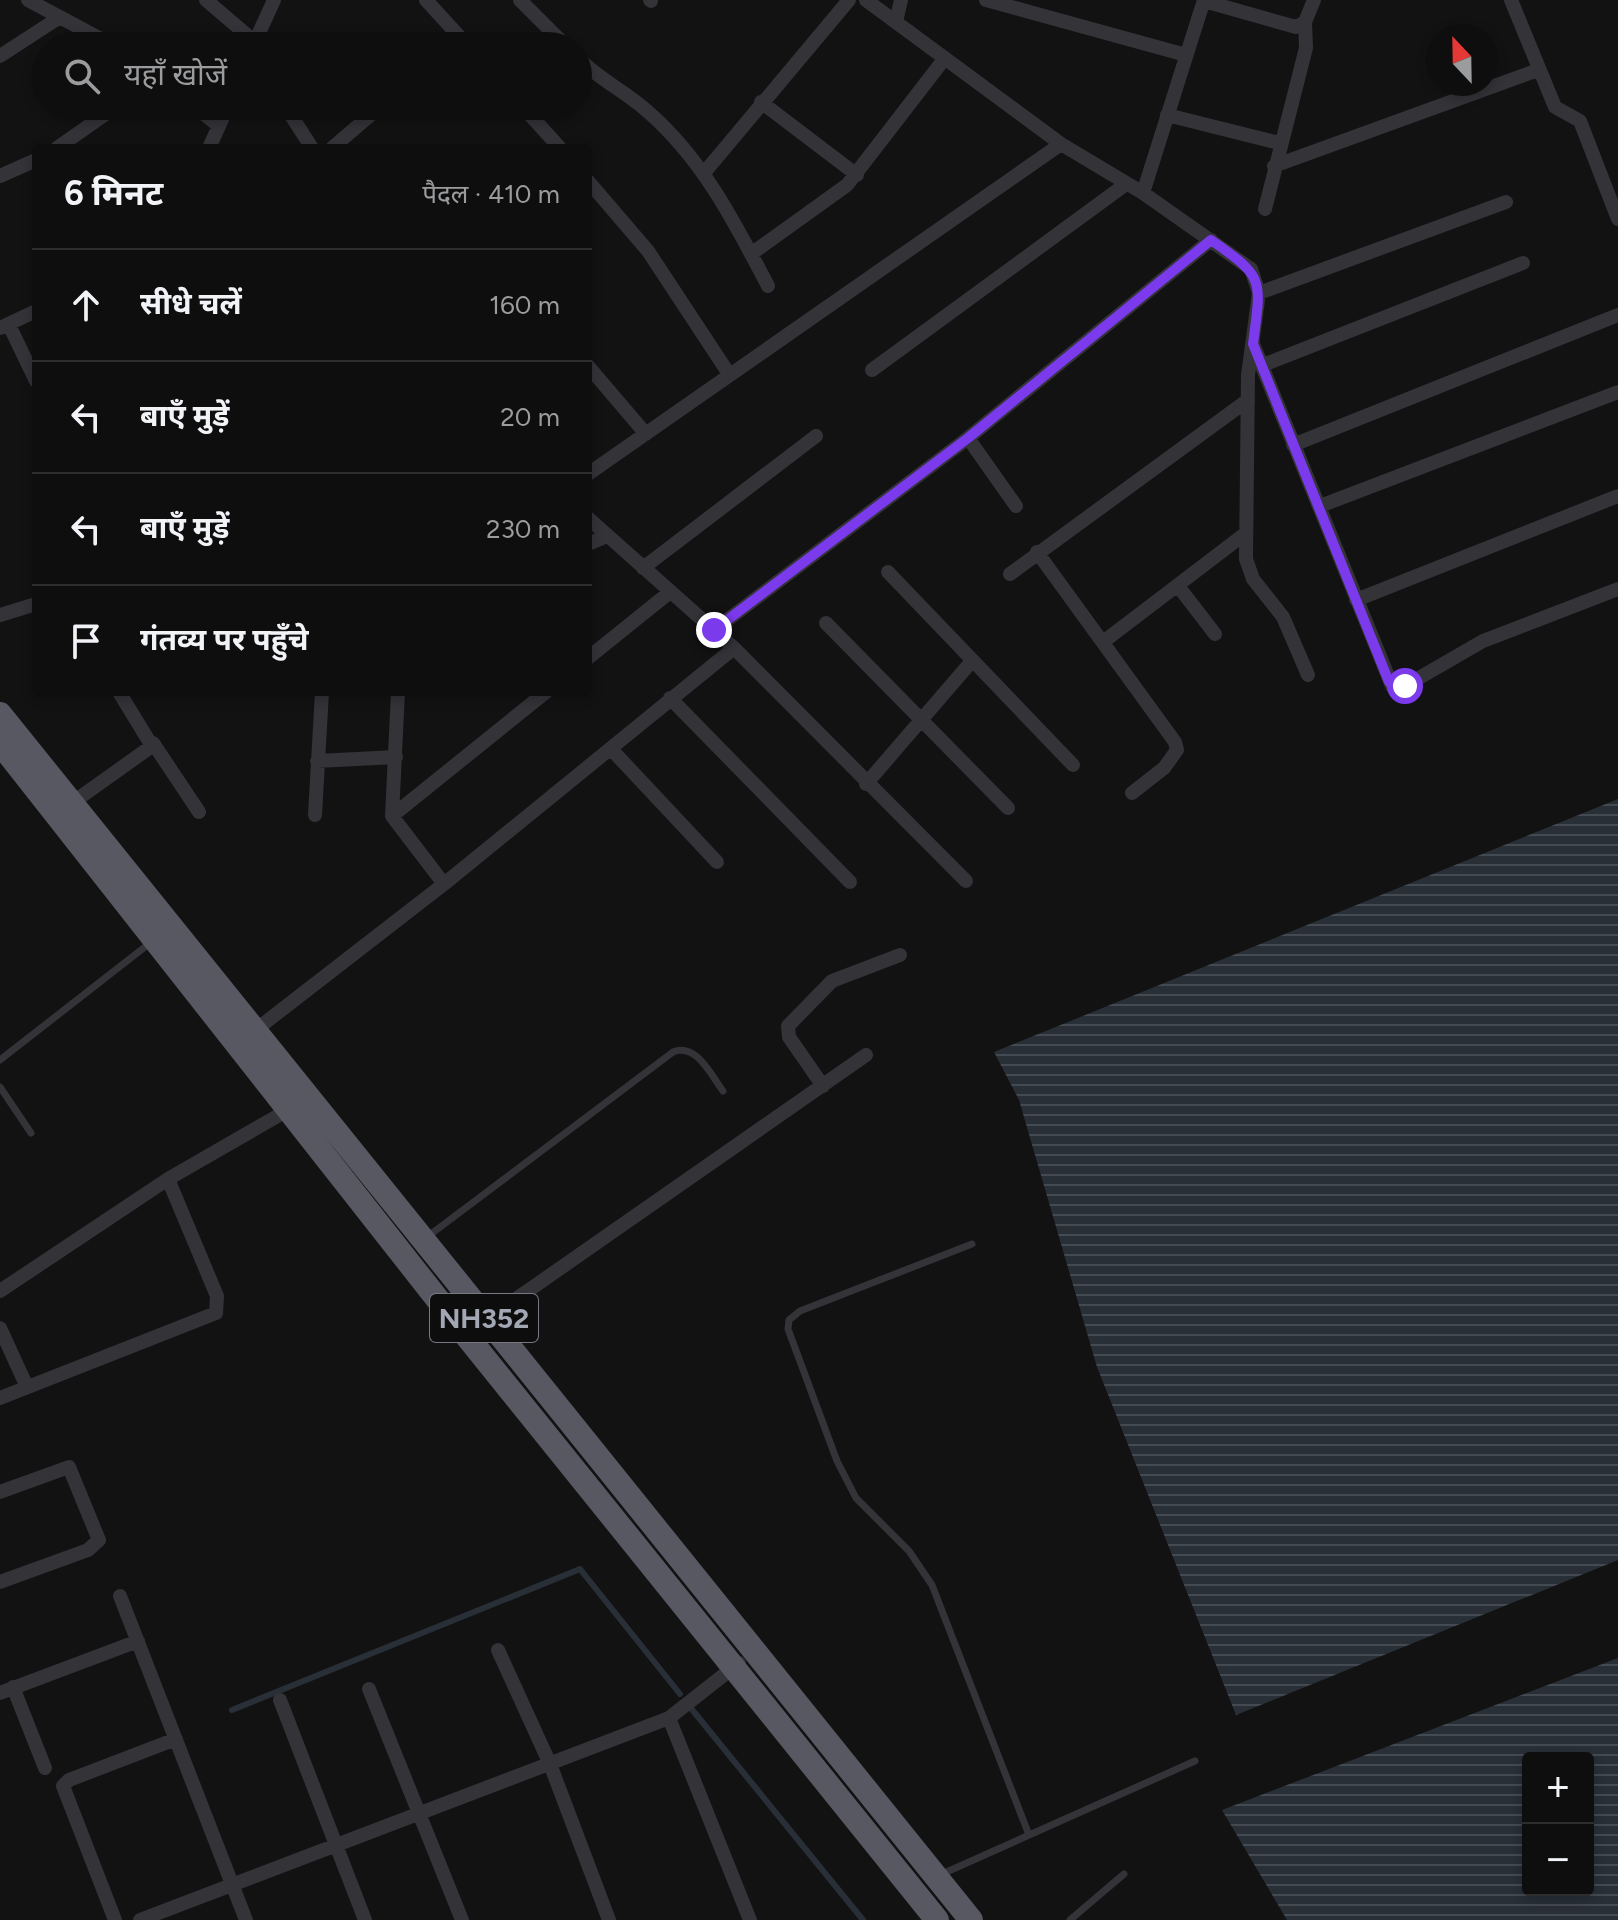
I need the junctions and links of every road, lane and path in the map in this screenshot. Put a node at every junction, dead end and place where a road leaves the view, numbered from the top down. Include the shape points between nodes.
1 (28, 0) edge
2 (206, 0) edge
3 (274, 0) edge
4 (426, 0) edge
5 (520, 0) edge
6 (849, 0) edge
7 (866, 0) edge
8 (901, 0) edge
9 (986, 0) edge
10 (1204, 0) edge
11 (1314, 0) edge
12 (1511, 0) edge
13 (60, 17) junction
14 (896, 22) junction
15 (1305, 22) junction
16 (37, 32) edge
17 (88, 32) edge
18 (242, 32) edge
19 (259, 32) edge
20 (455, 32) edge
21 (552, 32) edge
22 (32, 35) edge
23 (1186, 55) junction
24 (0, 56) edge
25 (945, 58) junction
26 (592, 70) edge
27 (1538, 70) junction
28 (761, 102) junction
29 (1167, 115) junction
30 (97, 120) edge
31 (212, 120) edge
32 (222, 120) edge
33 (294, 120) edge
34 (365, 120) edge
35 (535, 120) edge
36 (219, 126) junction
37 (1279, 143) junction
38 (63, 144) edge
39 (211, 144) edge
40 (309, 144) edge
41 (337, 144) edge
42 (556, 144) edge
43 (1061, 144) junction
44 (32, 162) edge
45 (1274, 166) junction
46 (704, 173) junction
47 (857, 175) junction
48 (0, 176) edge
49 (1126, 184) junction
50 (1143, 193) junction
51 (593, 197) edge
52 (1506, 202) dead end
53 (1265, 209) dead end
54 (1618, 219) edge
55 (1211, 240) junction
56 (751, 254) junction
57 (1523, 263) dead end
58 (768, 286) dead end
59 (1259, 293) junction
60 (32, 313) edge
61 (1618, 315) edge
62 (4, 326) edge
63 (1253, 344) junction
64 (1263, 365) junction
65 (872, 370) dead end
66 (592, 371) edge
67 (32, 374) edge
68 (729, 374) junction
69 (1618, 392) edge
70 (1248, 400) junction
71 (646, 434) junction
72 (816, 436) dead end
73 (968, 438) junction
74 (1293, 445) junction
75 (592, 471) edge
76 (1618, 496) edge
77 (1016, 506) dead end
78 (1320, 506) junction
79 (592, 522) edge
80 (1246, 533) junction
81 (607, 536) junction
82 (592, 542) edge
83 (1037, 552) junction
84 (643, 568) junction
85 (888, 572) dead end
86 (1010, 574) dead end
87 (1178, 586) junction
88 (1618, 589) edge
89 (670, 592) junction
90 (1356, 600) junction
91 (32, 605) edge
92 (0, 615) edge
93 (826, 623) dead end
94 (714, 630) junction
95 (1215, 634) dead end
96 (1103, 642) junction
97 (734, 648) junction
98 (592, 655) edge
99 (972, 661) junction
100 (1308, 675) dead end
101 (122, 696) edge
102 (322, 696) edge
103 (398, 696) edge
104 (541, 696) edge
105 (670, 698) junction
106 (0, 714) edge
107 (922, 718) junction
108 (0, 743) edge
109 (153, 743) junction
110 (612, 750) junction
111 (396, 757) junction
112 (317, 761) junction
113 (1073, 765) dead end
114 (866, 784) junction
115 (1132, 793) dead end
116 (72, 803) junction
117 (1008, 808) dead end
118 (199, 812) dead end
119 (315, 815) dead end
120 (392, 816) junction
121 (717, 862) dead end
122 (966, 881) dead end
123 (850, 882) dead end
124 (444, 884) junction
125 (155, 939) junction
126 (900, 955) dead end
127 (253, 1032) junction
128 (866, 1055) dead end
129 (0, 1060) edge
130 (823, 1086) junction
131 (0, 1087) edge
132 (723, 1091) dead end
133 (288, 1110) junction
134 (31, 1133) dead end
135 (168, 1179) junction
136 (422, 1241) junction
137 (972, 1244) dead end
138 (0, 1270) edge
139 (6, 1287) edge
140 (480, 1313) junction
141 (457, 1324) junction
142 (0, 1328) edge
143 (27, 1387) junction
144 (0, 1398) edge
145 (0, 1492) edge
146 (0, 1582) edge
147 (120, 1596) dead end
148 (138, 1641) junction
149 (498, 1650) dead end
150 (753, 1650) junction
151 (734, 1668) junction
152 (369, 1689) dead end
153 (6, 1690) edge
154 (280, 1700) dead end
155 (669, 1718) junction
156 (176, 1739) junction
157 (1195, 1761) dead end
158 (550, 1764) junction
159 (45, 1768) dead end
160 (420, 1814) junction
161 (1029, 1835) junction
162 (335, 1845) junction
163 (1124, 1874) dead end
164 (936, 1876) junction
165 (232, 1885) junction
166 (115, 1920) edge
167 (140, 1920) edge
168 (246, 1920) edge
169 (365, 1920) edge
170 (462, 1920) edge
171 (609, 1920) edge
172 (750, 1920) edge
173 (937, 1920) edge
174 (971, 1920) edge
175 (1070, 1920) edge

1 - 13 street
2 - 18 street
3 - 19 street
4 - 20 street
5 - 21 street
6 - 28 street
7 - 14 street
8 - 14 street
9 - 23 street
10 - 15 street via 1291,26
10 - 23 street
11 - 15 street
12 - 27 street
13 - 16 street
13 - 17 street
14 - 25 street
15 - 37 street via 1306,48
22 - 24 street
23 - 29 street
25 - 43 street
25 - 47 street
26 - 46 street via 645,109
27 - 45 street
27 - 54 street via 1555,107 1580,121
28 - 46 street
28 - 47 street
29 - 37 street
29 - 50 street
30 - 38 street
31 - 36 street
32 - 36 street
33 - 40 street
34 - 41 street
35 - 42 street
36 - 39 street
37 - 45 street
43 - 49 street
43 - 68 street
44 - 48 street
45 - 53 street
46 - 56 street
47 - 56 street
49 - 50 street
49 - 65 street
50 - 55 street
51 - 68 street via 648,251
52 - 59 street
55 - 59 street via 1251,269
55 - 73 street
56 - 58 street
57 - 64 street
59 - 63 street
60 - 62 street
61 - 74 street
62 - 67 street
63 - 64 street
63 - 70 street
64 - 74 street
66 - 71 street
68 - 71 street
69 - 78 street
70 - 80 street
70 - 83 street
71 - 75 street
72 - 84 street
73 - 77 street
73 - 94 street
74 - 78 street
76 - 90 street
78 - 90 street
79 - 81 street
80 - 87 street
80 - 100 street via 1250,573 1283,617
81 - 82 street
81 - 84 street
83 - 86 street
83 - 96 street
84 - 89 street
85 - 99 street
87 - 95 street
87 - 96 street
88 - 90 street via 1483,641 1396,688
89 - 94 street
89 - 98 street
91 - 92 street
93 - 107 street
94 - 97 street
96 - 115 street via 1177,750 1164,768
97 - 105 street
97 - 114 street
99 - 107 street
99 - 113 street
101 - 109 street
102 - 112 street
103 - 111 street
104 - 120 street
105 - 110 street
105 - 123 street
106 - 116 highway, NH352
107 - 114 street
107 - 117 street
108 - 125 highway, NH352
109 - 116 street
109 - 118 street
110 - 121 street
110 - 124 street
111 - 112 street
111 - 120 street
112 - 119 street
114 - 122 street
116 - 127 highway, NH352
120 - 124 street
124 - 127 street
125 - 129 lane
125 - 133 highway, NH352
126 - 130 street via 832,981 788,1026 789,1037
127 - 136 highway, NH352
128 - 130 street
130 - 140 street
131 - 134 lane
132 - 136 lane via 694,1053 683,1048 673,1052
133 - 135 street
133 - 141 highway, NH352
135 - 139 street
135 - 143 street via 217,1296 216,1313
136 - 140 highway, NH352
137 - 161 lane via 800,1311 789,1320 788,1329 856,1498 909,1551 932,1585
138 - 139 street
140 - 141 highway
140 - 150 highway, NH352
141 - 151 highway, NH352
142 - 143 street
143 - 144 street
145 - 146 street via 69,1467 99,1540 88,1550
147 - 148 street
148 - 153 street
148 - 156 street
149 - 158 street
150 - 151 street
150 - 164 highway, NH352
151 - 155 street
151 - 173 highway, NH352
152 - 160 street
153 - 159 street
154 - 162 street
155 - 158 street
155 - 172 street
156 - 165 street
156 - 166 street via 63,1786
157 - 161 lane
158 - 160 street
158 - 171 street
160 - 162 street
160 - 170 street
161 - 164 lane
162 - 165 street
162 - 169 street
163 - 175 lane
164 - 174 highway, NH352
165 - 167 street
165 - 168 street

